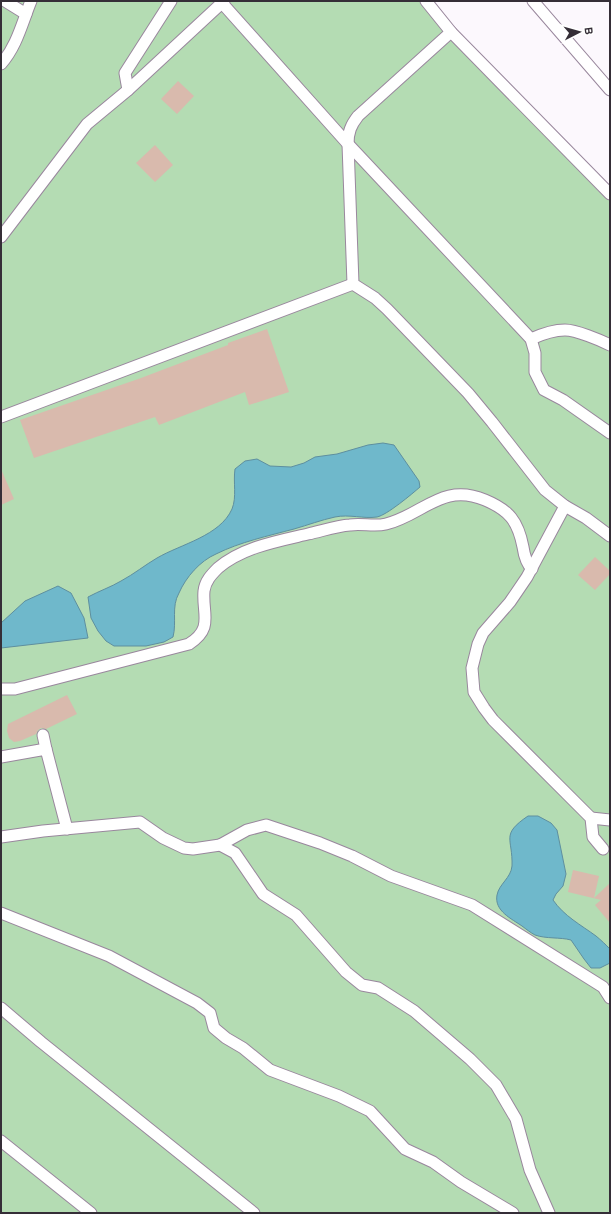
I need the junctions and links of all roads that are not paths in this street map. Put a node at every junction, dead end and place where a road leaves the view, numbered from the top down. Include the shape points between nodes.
1 (5, 1) edge
2 (31, 1) edge
3 (171, 1) edge
4 (426, 1) edge
5 (533, 1) edge
6 (223, 2) edge
7 (26, 14) junction
8 (452, 32) junction
9 (1, 64) edge
10 (128, 90) junction
11 (610, 90) edge
12 (348, 144) junction
13 (610, 194) edge
14 (1, 237) edge
15 (353, 284) junction
16 (531, 339) junction
17 (610, 345) edge
18 (1, 417) edge
19 (610, 433) edge
20 (565, 506) junction
21 (610, 536) edge
22 (532, 568) junction
23 (1, 689) edge
24 (43, 736) dead end
25 (46, 749) junction
26 (1, 757) edge
27 (591, 818) junction
28 (610, 820) edge
29 (67, 829) junction
30 (1, 837) edge
31 (220, 845) junction
32 (603, 849) dead end
33 (1, 913) edge
34 (610, 998) edge
35 (1, 1008) edge
36 (1, 1141) edge
37 (249, 1211) edge
38 (91, 1213) edge
39 (513, 1213) edge
40 (549, 1213) edge

1 - 7 street
2 - 7 street
3 - 10 street via 125,73
4 - 8 street
5 - 11 street
6 - 10 street
6 - 12 street
7 - 9 street via 15,43
8 - 12 street via 358,116 350,125
8 - 13 street
10 - 14 street via 87,124
12 - 15 street
12 - 16 street
15 - 18 street
15 - 20 street via 387,309 468,393 545,490
16 - 17 street via 547,332 566,330 599,339
16 - 19 street via 535,353 535,372 544,390
20 - 21 street
20 - 22 street
22 - 23 street via 527,561 516,524 506,512 485,500 458,494 439,499 397,521 379,525 332,528 270,543 240,554 209,577 204,591 205,628 196,640 189,644 16,689
22 - 27 street via 510,602 483,633 472,668 474,692 493,720
24 - 25 street
25 - 26 street
25 - 29 street
27 - 28 street
27 - 32 street via 593,837
29 - 30 street
29 - 31 street via 140,822 163,838 184,848
31 - 34 street via 247,830 266,825 320,842 391,876 472,905 603,987
31 - 40 street via 235,853 263,894 296,915 346,972 362,985 378,988 414,1011 470,1059 496,1086 516,1119 530,1170
33 - 39 street via 109,956 197,1003 210,1013 214,1028 270,1070 370,1110 405,1149 433,1162 460,1182
35 - 37 street
36 - 38 street

